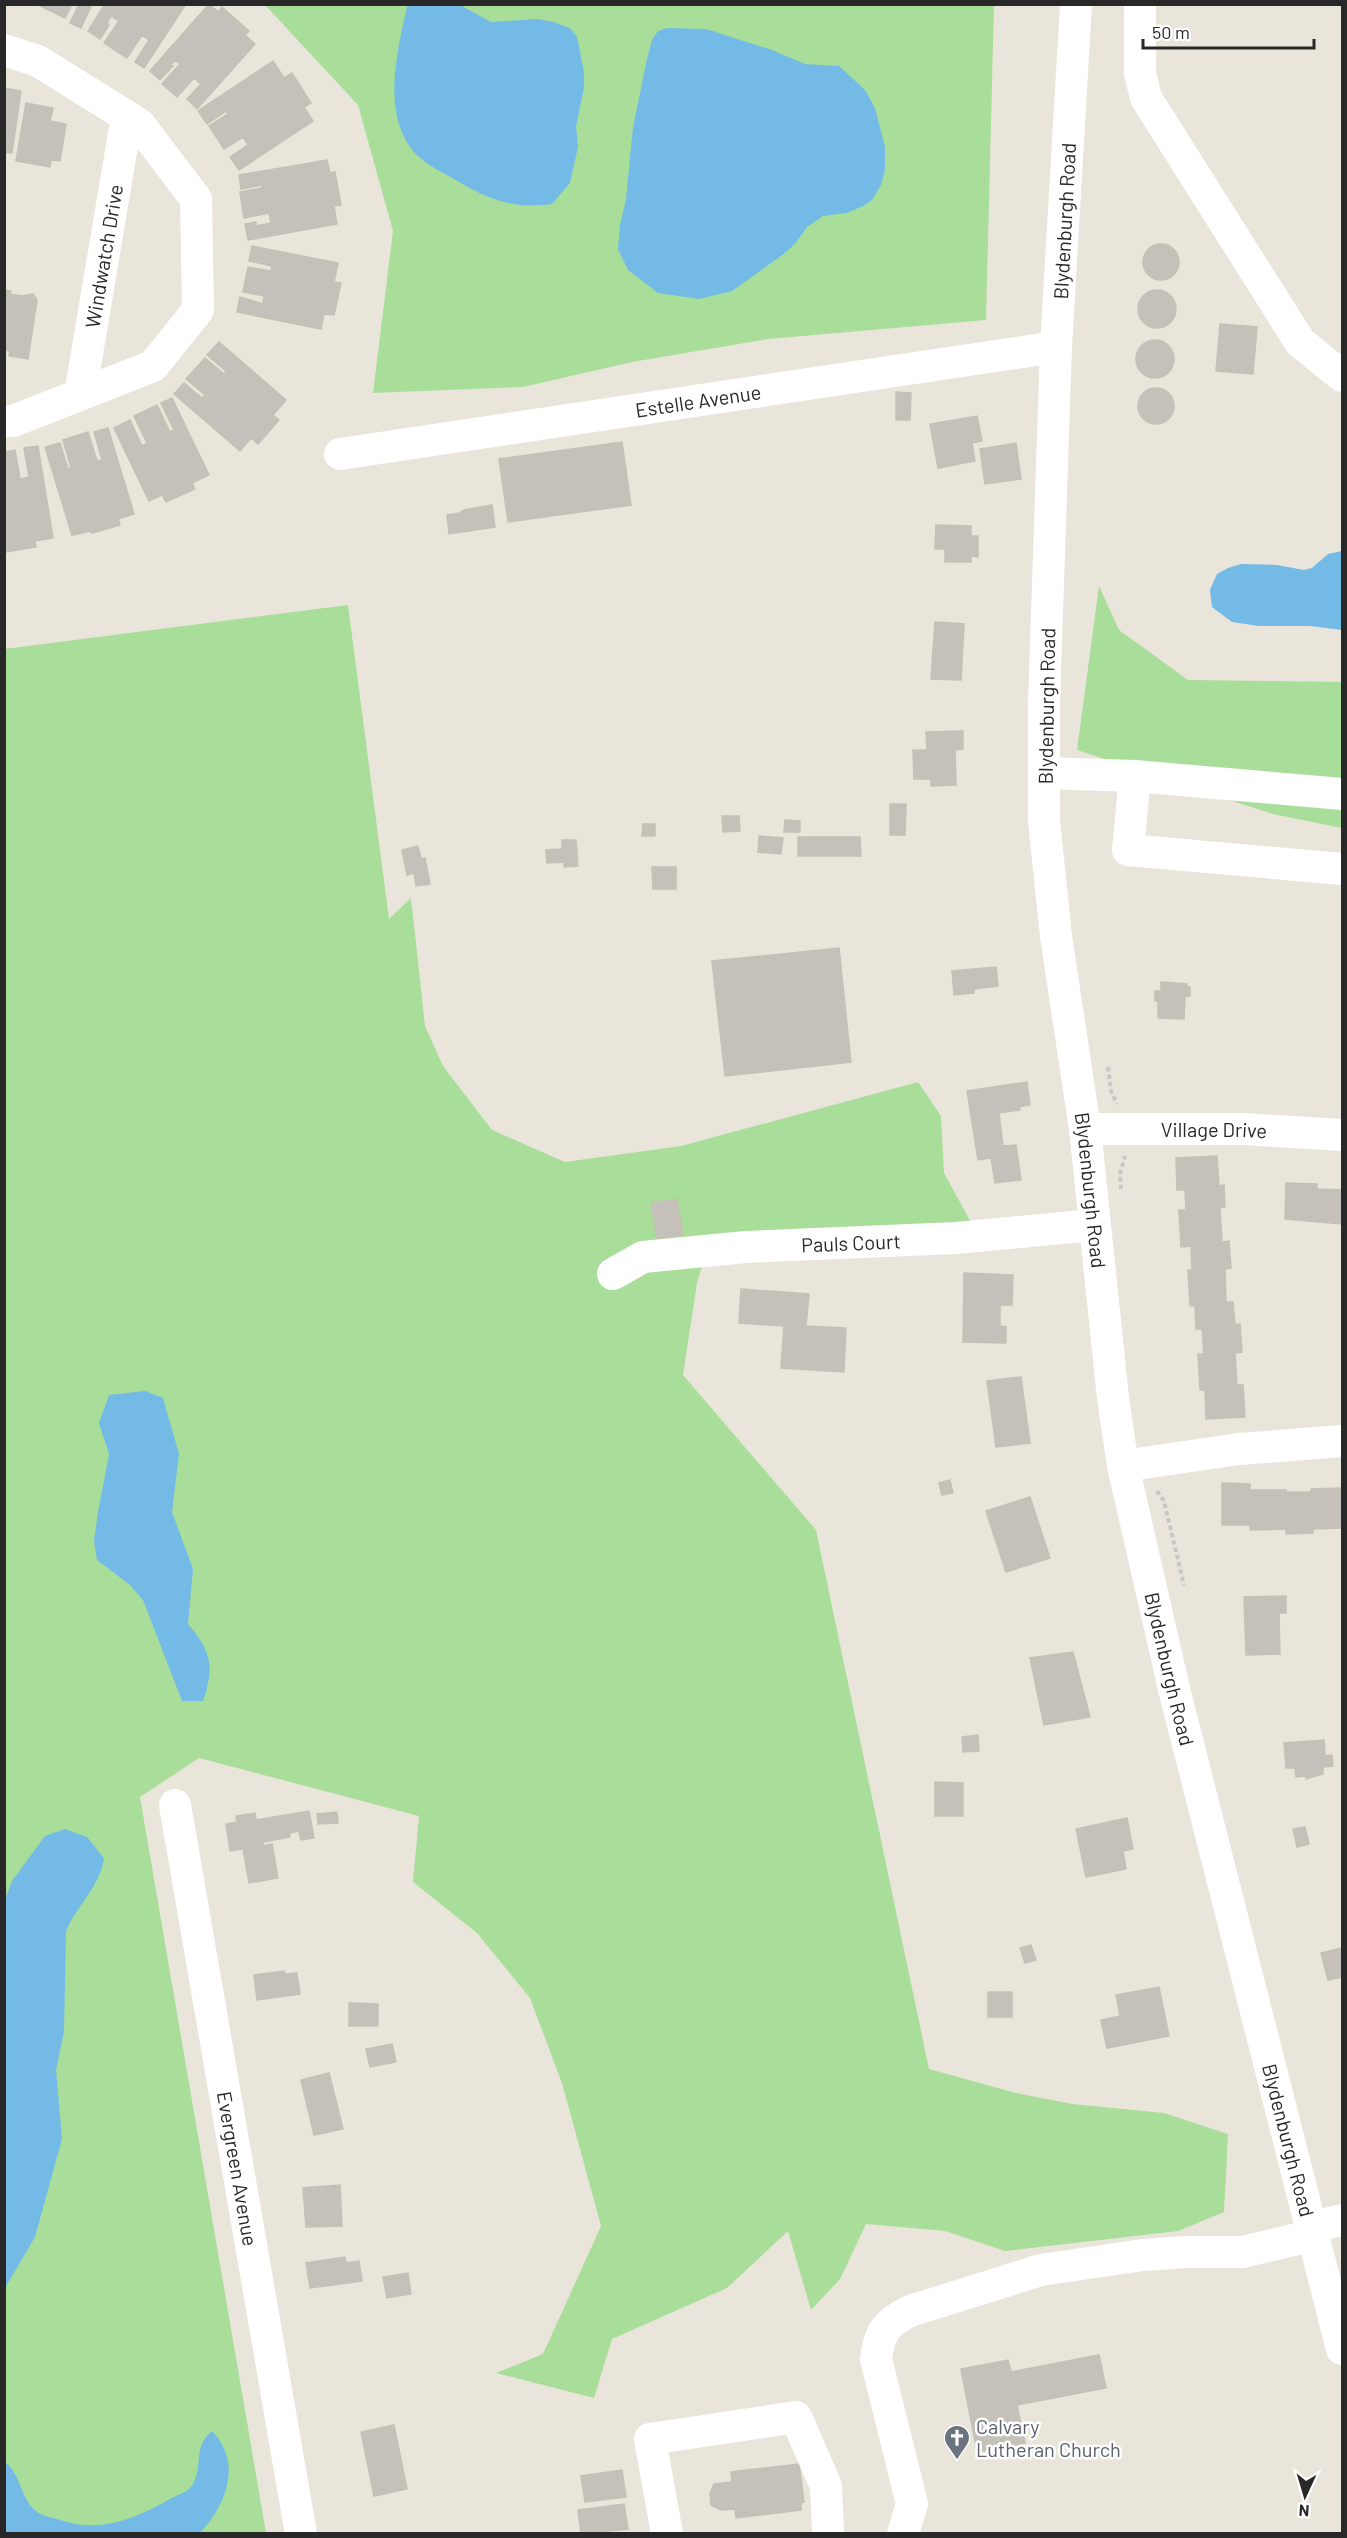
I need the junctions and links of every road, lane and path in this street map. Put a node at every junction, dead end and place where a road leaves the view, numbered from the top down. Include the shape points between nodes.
1 (1076, 4) edge
2 (1140, 4) edge
3 (4, 50) edge
4 (127, 116) junction
5 (1056, 347) junction
6 (1342, 376) edge
7 (80, 395) junction
8 (4, 421) edge
9 (340, 454) dead end
10 (1044, 773) junction
11 (1135, 776) junction
12 (1342, 794) edge
13 (1342, 868) edge
14 (1108, 1067) dead end
15 (1085, 1129) junction
16 (1123, 1129) junction
17 (1342, 1135) edge
18 (1122, 1200) dead end
19 (1094, 1225) junction
20 (613, 1274) dead end
21 (1342, 1441) edge
22 (1137, 1464) junction
23 (1184, 1586) dead end
24 (175, 1805) dead end
25 (1342, 2220) edge
26 (1313, 2231) junction
27 (1342, 2349) edge
28 (301, 2534) edge
29 (667, 2534) edge
30 (828, 2534) edge
31 (903, 2534) edge

1 - 5 street, Blydenburgh Road
2 - 6 street via 1140,73 1146,98 1300,342
3 - 4 street via 38,61
4 - 7 street, Windwatch Drive
4 - 7 street via 139,124 196,199 198,310 153,366
5 - 9 street, Estelle Avenue
5 - 10 street, Blydenburgh Road
7 - 8 street
10 - 11 street
10 - 15 street, Blydenburgh Road via 1044,820 1056,936
11 - 12 street
11 - 13 street via 1128,850
14 - 16 path
15 - 16 street, Village Drive
15 - 19 street, Blydenburgh Road
16 - 17 street, Village Drive via 1243,1129
16 - 18 path via 1126,1148 1120,1174
19 - 20 street, Pauls Court via 956,1238 746,1247 643,1257
19 - 22 street, Blydenburgh Road via 1113,1398
21 - 22 street via 1239,1449
22 - 23 path via 1164,1501
22 - 26 street, Blydenburgh Road via 1175,1693
24 - 28 street, Evergreen Avenue
25 - 26 street
26 - 27 street, Blydenburgh Road
26 - 31 street via 1243,2252 1143,2255 1041,2270 894,2319 878,2342 876,2359 912,2504
29 - 30 street via 650,2439 796,2417 826,2486

